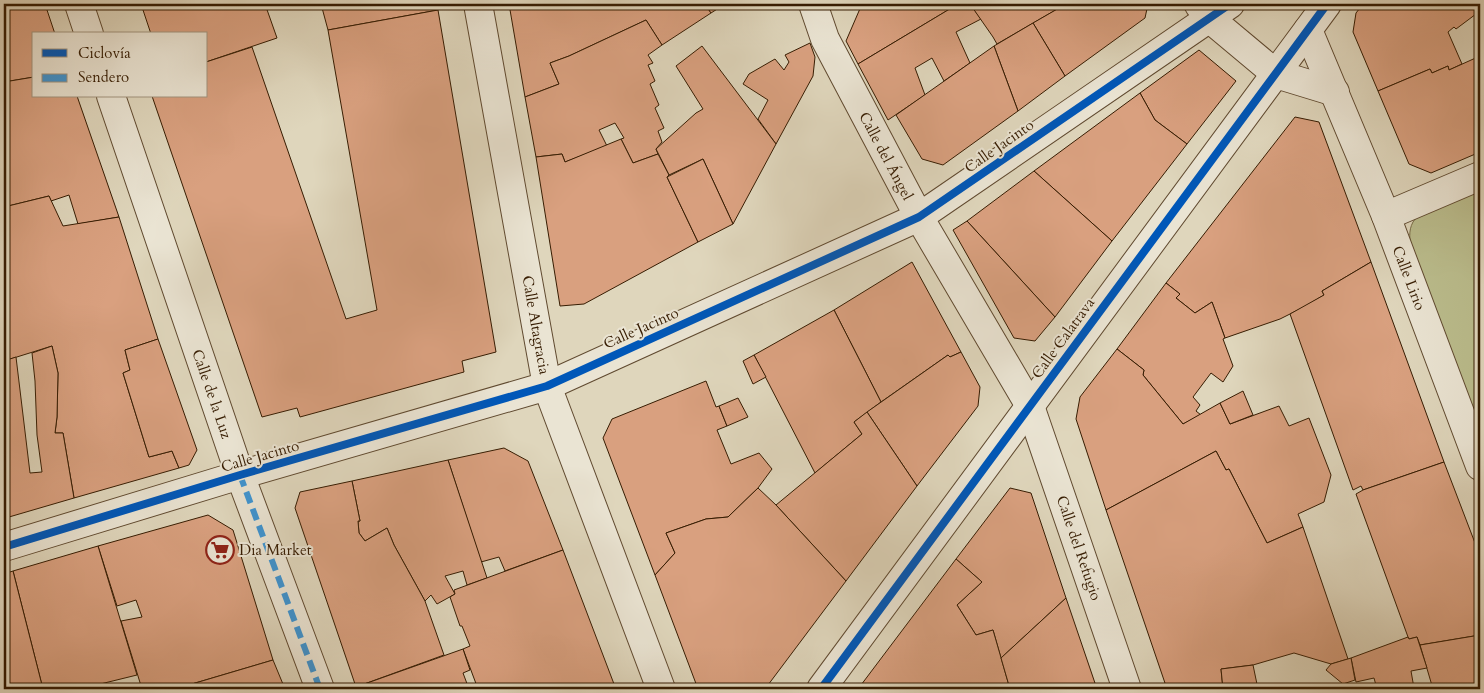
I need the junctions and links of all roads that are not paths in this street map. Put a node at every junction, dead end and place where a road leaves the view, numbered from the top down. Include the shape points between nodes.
1 (79, 4) edge
2 (478, 4) edge
3 (813, 4) edge
4 (1327, 4) edge
5 (1212, 8) edge
6 (1308, 30) junction
7 (88, 32) edge
8 (1276, 74) junction
9 (1334, 92) junction
10 (112, 98) edge
11 (1480, 176) edge
12 (1386, 216) junction
13 (919, 217) junction
14 (547, 386) junction
15 (1030, 406) junction
16 (1480, 466) edge
17 (240, 475) junction
18 (4, 547) edge
19 (320, 689) edge
20 (661, 689) edge
21 (821, 689) edge
22 (1127, 689) edge

1 - 7 street
2 - 14 street, Calle Altagracia
3 - 13 street, Calle del Ángel via 824,39
4 - 6 street, Calle Calatrava
5 - 8 street
5 - 13 street, Calle Jacinto
6 - 8 street, Calle Calatrava
6 - 9 street, Calle Lirio
8 - 9 street
8 - 15 street, Calle Calatrava
9 - 12 street, Calle Lirio
10 - 17 street, Calle de la Luz
11 - 12 street
12 - 16 street, Calle Lirio
13 - 14 street, Calle Jacinto
13 - 15 street, Calle del Ángel
14 - 17 street, Calle Jacinto
14 - 20 street, Calle Altagracia
15 - 21 street, Calle Calatrava
15 - 22 street, Calle del Refugio
17 - 18 street, Calle Jacinto
17 - 19 street, Calle de la Luz

